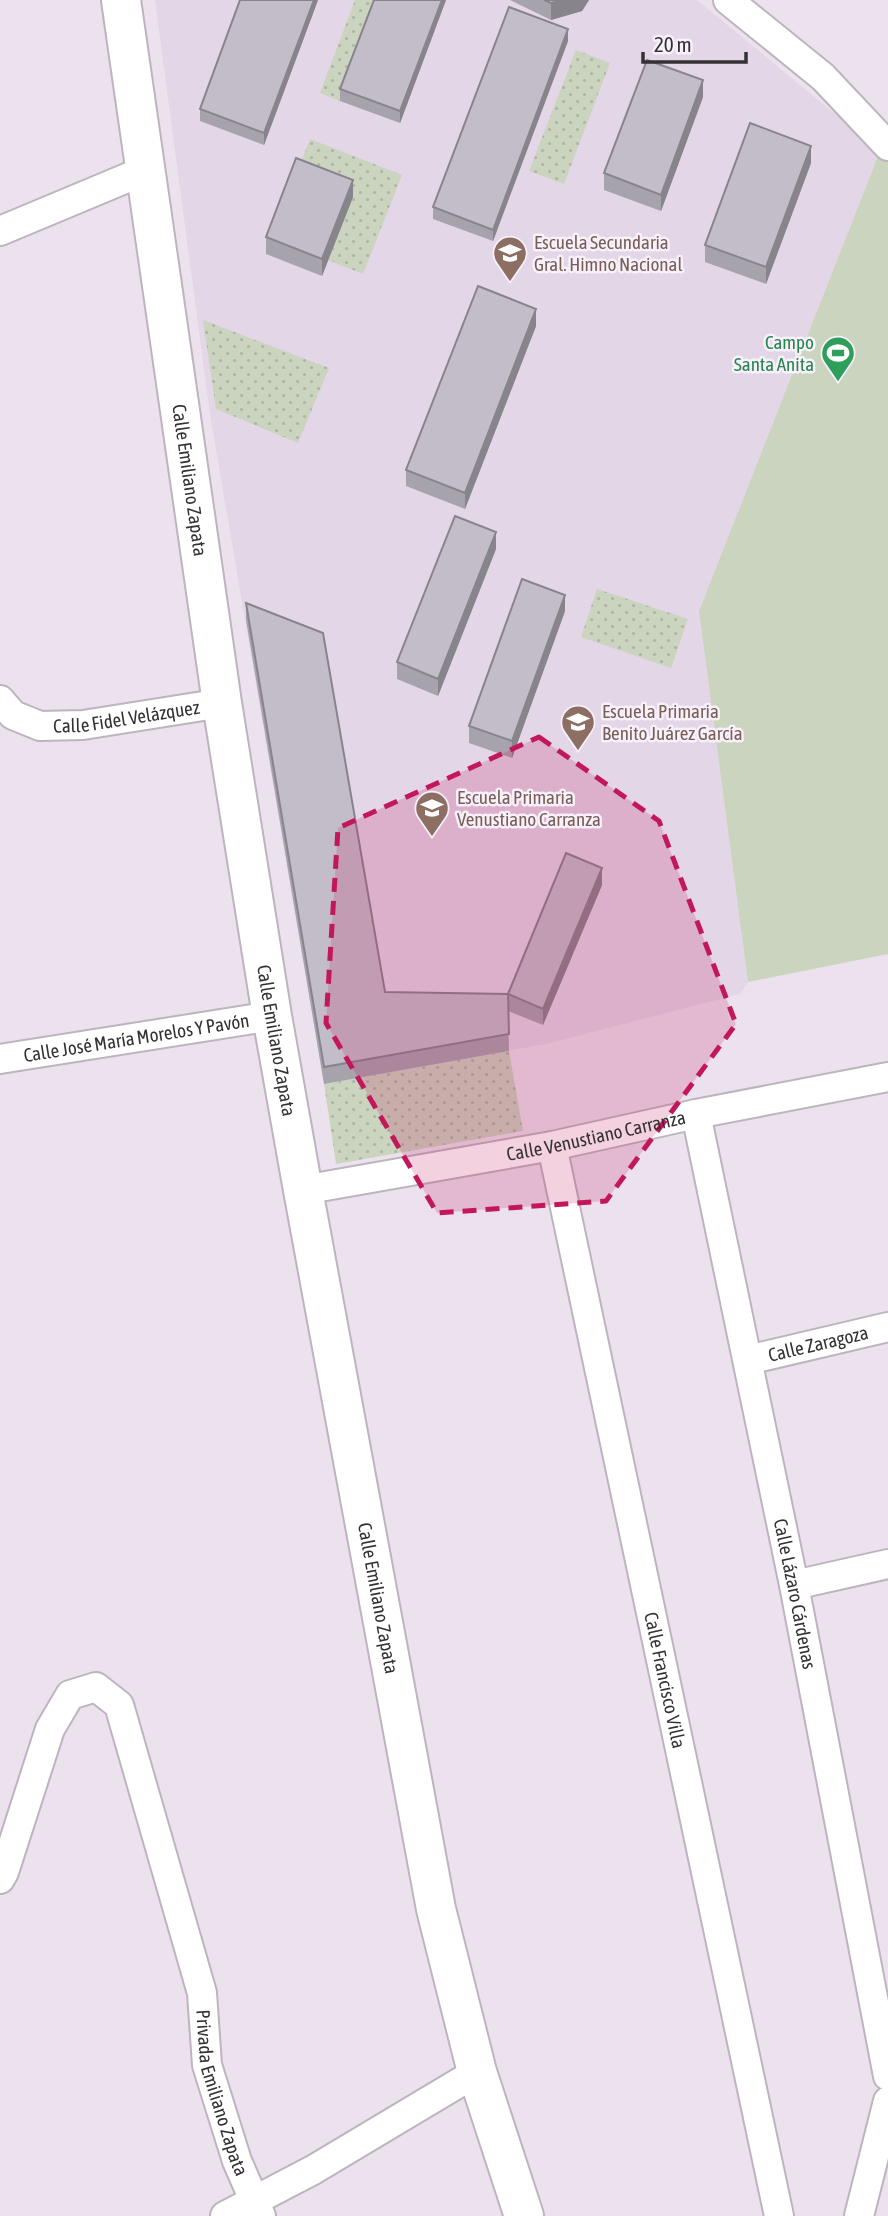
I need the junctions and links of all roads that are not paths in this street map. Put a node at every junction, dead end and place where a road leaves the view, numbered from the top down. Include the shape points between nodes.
1 (121, 0) edge
2 (728, 0) edge
3 (888, 146) edge
4 (146, 170) junction
5 (0, 231) edge
6 (0, 700) edge
7 (222, 703) junction
8 (272, 1016) junction
9 (0, 1059) edge
10 (888, 1077) edge
11 (696, 1114) junction
12 (552, 1146) junction
13 (303, 1190) junction
14 (888, 1328) edge
15 (748, 1360) junction
16 (888, 1564) edge
17 (794, 1585) junction
18 (0, 1879) edge
19 (477, 2072) junction
20 (888, 2076) edge
21 (888, 2101) edge
22 (881, 2155) edge
23 (257, 2208) edge
24 (225, 2216) edge
25 (524, 2216) edge
26 (779, 2216) edge
27 (859, 2216) edge

1 - 4 main road, Calle Emiliano Zapata
2 - 3 street via 823,77
4 - 5 street
4 - 7 main road, Calle Emiliano Zapata
6 - 7 street, Calle Fidel Velázquez via 13,715 40,726 83,725
7 - 8 main road, Calle Emiliano Zapata
8 - 9 street, Calle José María Morelos Y Pavón
8 - 13 main road, Calle Emiliano Zapata
10 - 11 street, Calle Venustiano Carranza
11 - 12 street, Calle Venustiano Carranza
11 - 15 street, Calle Lázaro Cárdenas
12 - 13 street, Calle Venustiano Carranza
12 - 26 street, Calle Francisco Villa
13 - 19 main road, Calle Emiliano Zapata via 436,1909
14 - 15 street, Calle Zaragoza
15 - 17 street, Calle Lázaro Cárdenas
16 - 17 street
17 - 20 street, Calle Lázaro Cárdenas
18 - 23 street, Privada Emiliano Zapata via 50,1729 70,1695 96,1687 119,1705 202,1993 206,2065
19 - 23 street
19 - 25 main road, Calle Emiliano Zapata
21 - 22 street
22 - 27 street
23 - 24 street, Privada Emiliano Zapata

